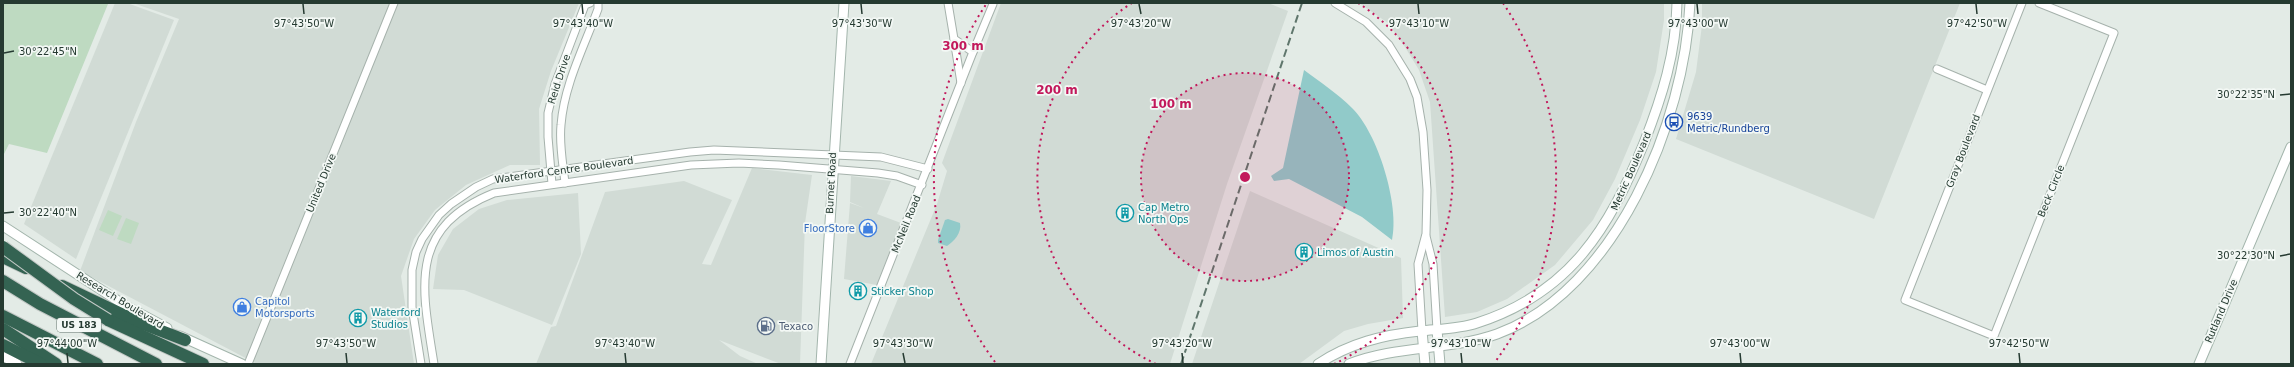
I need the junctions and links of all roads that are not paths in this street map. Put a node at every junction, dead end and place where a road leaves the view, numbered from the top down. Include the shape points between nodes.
1 (394, 3) edge
2 (590, 3) edge
3 (598, 3) edge
4 (844, 3) edge
5 (948, 3) edge
6 (1335, 3) edge
7 (1677, 3) edge
8 (1690, 3) edge
9 (2022, 3) edge
10 (2038, 3) edge
11 (993, 4) edge
12 (954, 39) junction
13 (973, 52) junction
14 (1672, 56) junction
15 (1684, 57) junction
16 (1937, 69) dead end
17 (961, 82) junction
18 (1987, 90) junction
19 (2291, 147) edge
20 (833, 155) junction
21 (832, 168) junction
22 (564, 169) junction
23 (928, 170) junction
24 (550, 171) junction
25 (565, 183) junction
26 (552, 184) junction
27 (922, 185) junction
28 (3, 226) edge
29 (1426, 234) junction
30 (1598, 234) junction
31 (1609, 242) junction
32 (3, 247) edge
33 (3, 257) edge
34 (3, 282) edge
35 (1905, 300) joint
36 (3, 316) edge
37 (108, 320) junction
38 (3, 329) edge
39 (1437, 330) junction
40 (1422, 331) junction
41 (185, 340) junction
42 (3, 345) edge
43 (1438, 346) junction
44 (1423, 348) junction
45 (3, 356) edge
46 (17, 364) edge
47 (41, 364) edge
48 (56, 364) edge
49 (97, 364) edge
50 (156, 364) edge
51 (187, 364) edge
52 (203, 364) edge
53 (242, 364) edge
54 (248, 364) edge
55 (421, 364) edge
56 (434, 364) edge
57 (821, 364) edge
58 (850, 364) edge
59 (1318, 364) edge
60 (1350, 364) edge
61 (1425, 364) edge
62 (1440, 364) edge
63 (2199, 364) edge

1 - 54 street, United Drive
2 - 24 street, Reid Drive via 585,5 551,98 548,126
3 - 22 street, Reid Drive via 564,101 560,127
4 - 20 main road, Burnet Road
5 - 12 street, McNeil Road
6 - 29 street via 1354,13 1378,33 1397,56 1410,79 1417,98 1423,132 1427,190
7 - 14 main road, Metric Boulevard
8 - 15 main road, Metric Boulevard
9 - 18 street, Gray Boulevard
10 - 35 street, Beck Circle via 2114,33 1994,336
11 - 13 street, McNeil Road
12 - 13 street
12 - 17 street, McNeil Road
13 - 17 street, McNeil Road
14 - 15 main road
14 - 30 main road, Metric Boulevard via 1659,104 1628,181 1617,206
15 - 31 main road, Metric Boulevard via 1668,121 1640,188 1623,222
16 - 18 street
17 - 23 street, McNeil Road
18 - 35 street, Gray Boulevard
19 - 63 main road, Rutland Drive
20 - 21 main road, Burnet Road
20 - 22 street, Waterford Centre Boulevard via 714,150
20 - 23 street, Waterford Centre Boulevard via 890,159
21 - 25 street, Waterford Centre Boulevard via 739,163 691,165
21 - 27 street, Waterford Centre Boulevard via 885,174
21 - 57 main road, Burnet Road
22 - 24 street, Waterford Centre Boulevard
22 - 25 street, Reid Drive
23 - 27 street, McNeil Road
24 - 26 street, Reid Drive
24 - 55 street, Waterford Centre Boulevard via 492,179 451,204 429,226 416,252 411,290
25 - 26 street, Waterford Centre Boulevard
26 - 56 street, Waterford Centre Boulevard via 507,190 483,197 454,218 437,236 426,262 424,290
27 - 58 street, McNeil Road
28 - 41 main road, Research Boulevard via 126,306
29 - 39 street via 1433,264
29 - 40 street via 1418,264
30 - 31 main road
30 - 39 main road, Metric Boulevard via 1566,271 1526,301 1507,312 1476,324
31 - 43 main road, Metric Boulevard via 1580,276 1536,314 1497,333 1467,342
32 - 37 highway, bridge via 74,299
33 - 41 highway via 138,322
34 - 50 highway, US 183
36 - 49 highway, US 183
37 - 51 highway
37 - 52 highway
38 - 48 highway
39 - 40 main road, Metric Boulevard
39 - 43 main road
40 - 44 main road
40 - 59 main road, Metric Boulevard via 1382,336 1366,341 1341,350
41 - 53 main road, Research Boulevard
42 - 47 highway
43 - 44 main road, Metric Boulevard
43 - 62 main road
44 - 60 main road, Metric Boulevard via 1385,352
44 - 61 main road
45 - 46 main road

